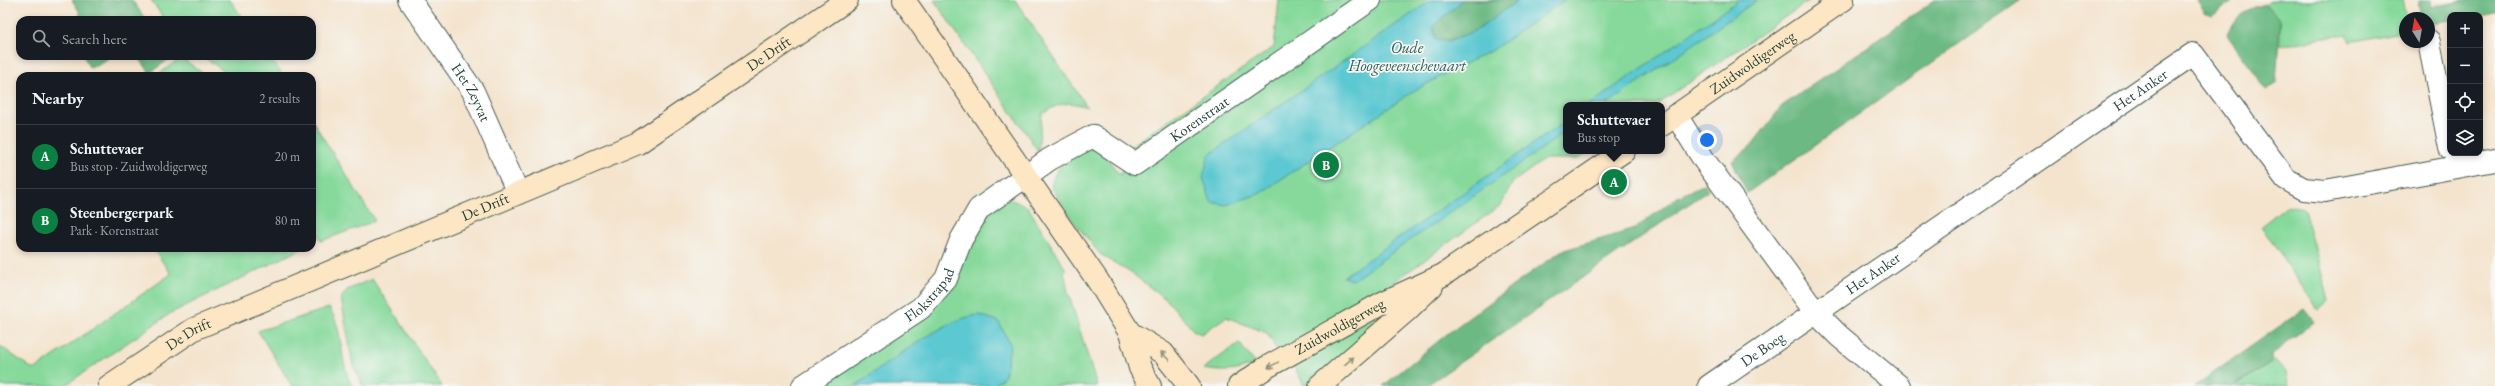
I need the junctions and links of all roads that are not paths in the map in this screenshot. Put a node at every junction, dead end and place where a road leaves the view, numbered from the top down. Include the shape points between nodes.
1 (410, 0) edge
2 (847, 0) edge
3 (904, 0) edge
4 (1370, 0) edge
5 (1843, 0) edge
6 (2430, 48) edge
7 (1669, 120) edge
8 (2447, 131) edge
9 (1620, 154) edge
10 (2452, 156) edge
11 (2495, 160) edge
12 (1025, 176) junction
13 (518, 193) junction
14 (1443, 275) junction
15 (1816, 313) junction
16 (1130, 334) junction
17 (109, 386) edge
18 (803, 386) edge
19 (1150, 386) edge
20 (1189, 386) edge
21 (1239, 386) edge
22 (1320, 386) edge
23 (1709, 386) edge
24 (1899, 386) edge

1 - 13 street, Het Zeyvat via 473,91
2 - 13 street, De Drift via 638,143
3 - 12 street
4 - 12 street, Korenstraat via 1135,164 1093,136
5 - 7 street, Zuidwoldigerweg
6 - 8 street
7 - 15 street via 1704,160
9 - 14 street, Zuidwoldigerweg
10 - 11 street, Het Anker
10 - 15 street, Het Anker via 2325,191 2304,189 2286,179 2193,54
12 - 16 street via 1098,281
12 - 18 street, Flokstrapad via 979,209 961,240 946,279 921,308
13 - 17 street, De Drift via 194,329
14 -> 21 street, Zuidwoldigerweg via 1382,303 1267,367
22 -> 14 street, Zuidwoldigerweg via 1405,312
15 - 23 street, De Boeg
15 - 24 street via 1838,336
16 - 19 street via 1140,368
20 -> 16 street via 1163,353

